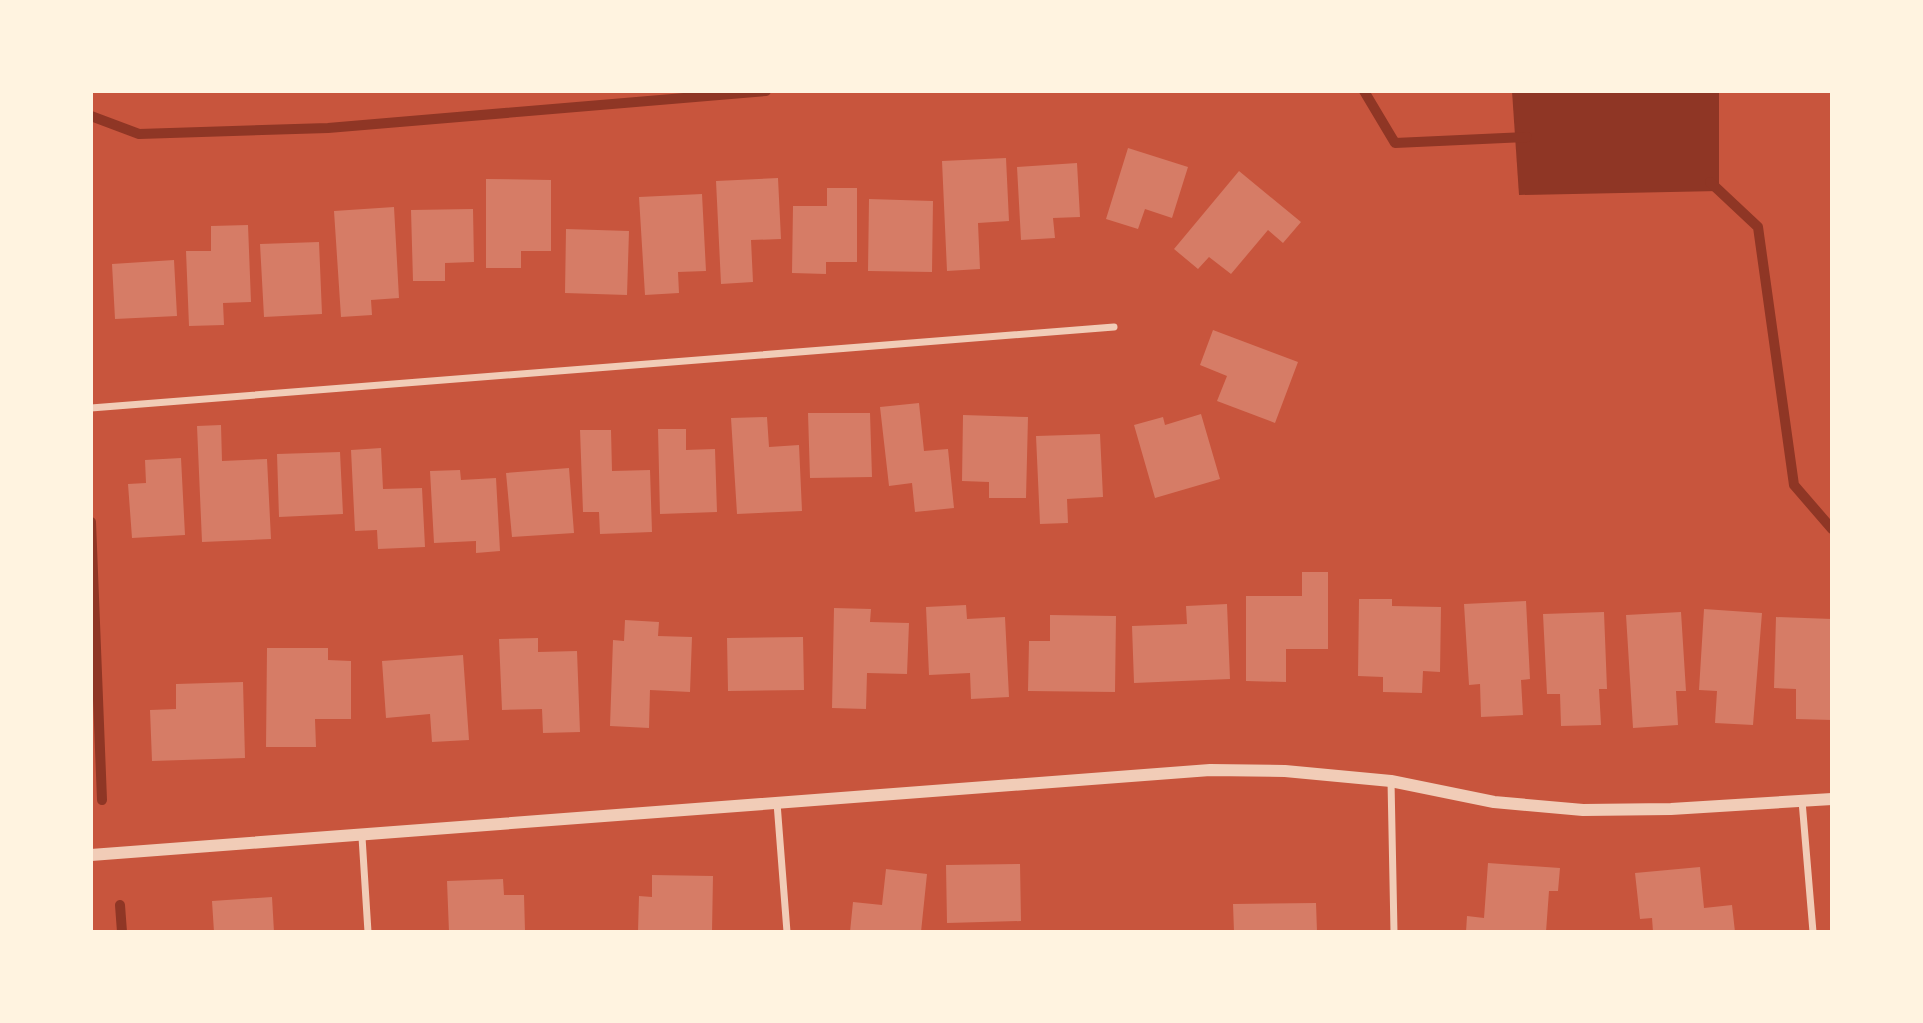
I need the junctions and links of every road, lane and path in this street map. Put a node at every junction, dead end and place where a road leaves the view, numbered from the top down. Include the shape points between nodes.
1 (1114, 327) dead end
2 (91, 408) edge
3 (1391, 781) junction
4 (1832, 799) edge
5 (1802, 802) junction
6 (777, 803) junction
7 (362, 837) junction
8 (91, 855) edge
9 (368, 932) edge
10 (787, 932) edge
11 (1394, 932) edge
12 (1813, 932) edge

1 - 2 street
3 - 5 street via 1494,802 1583,810
3 - 6 street via 1285,771 1210,770
3 - 11 street
4 - 5 street
5 - 12 street
6 - 7 street
6 - 10 street
7 - 8 street
7 - 9 street

